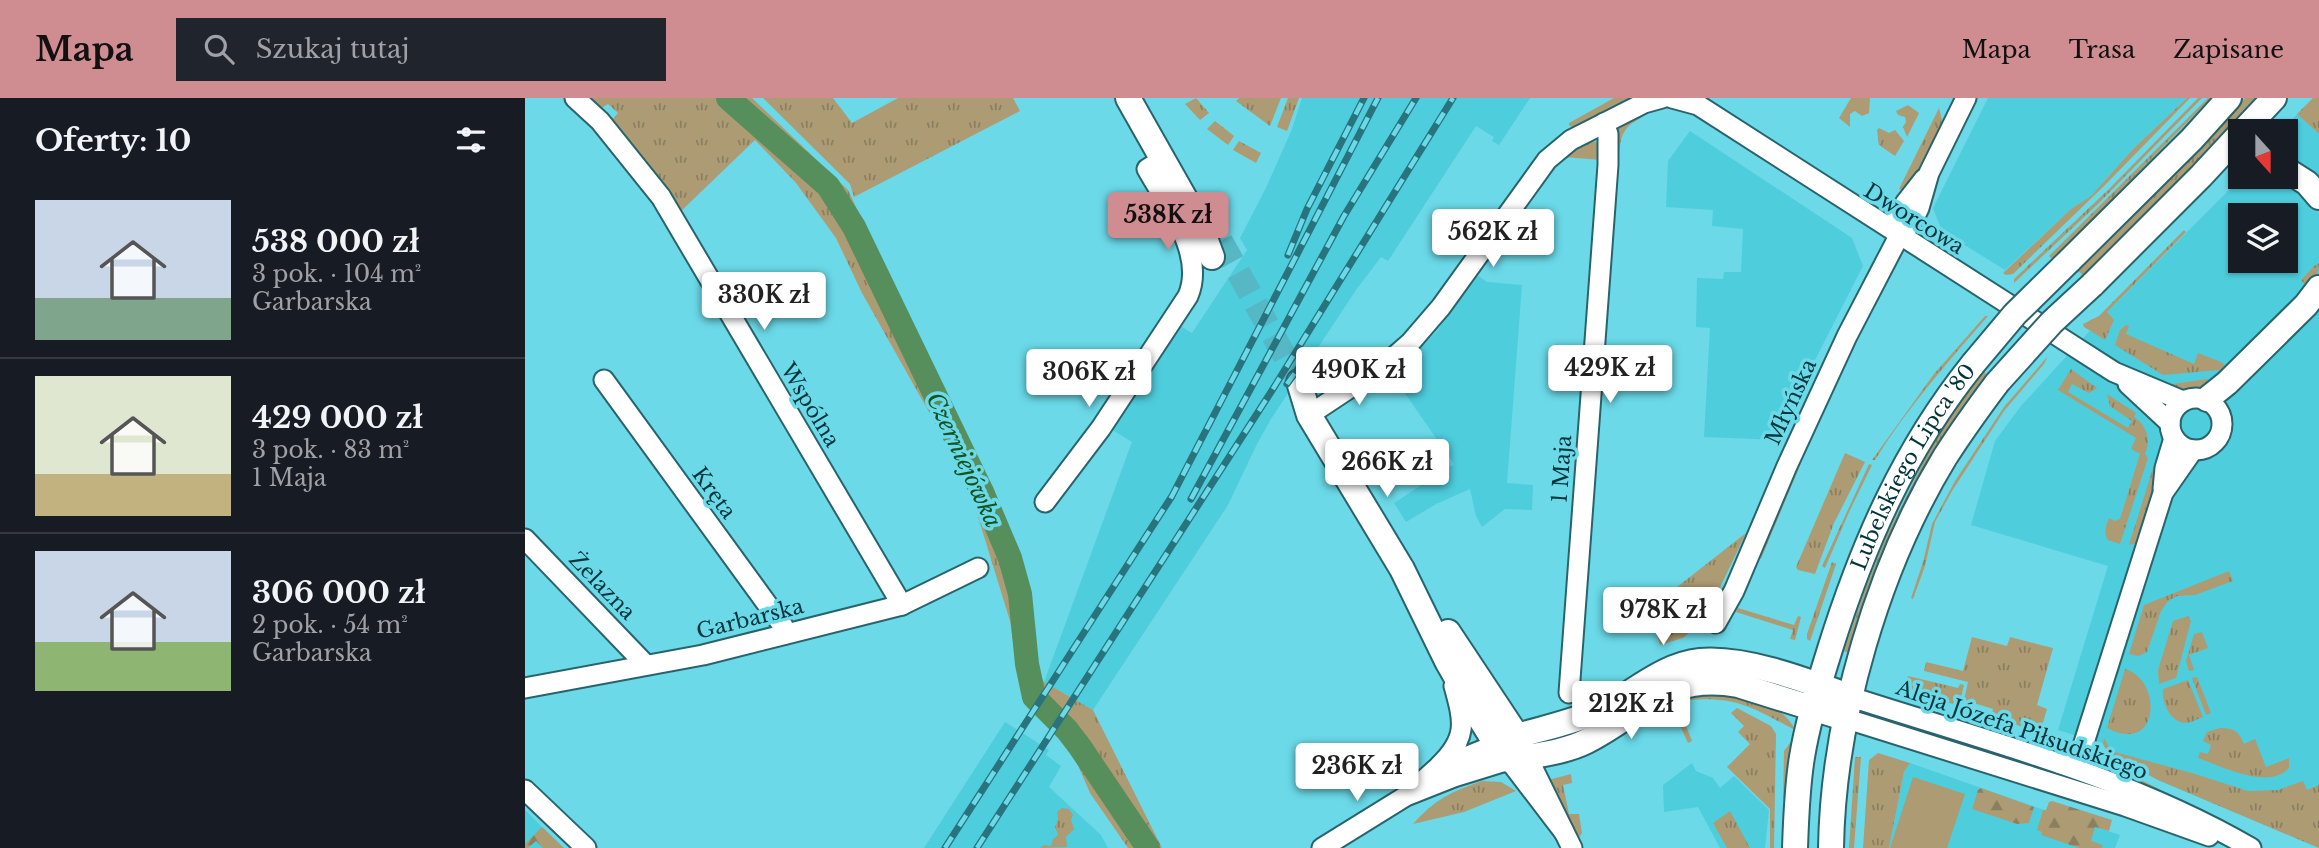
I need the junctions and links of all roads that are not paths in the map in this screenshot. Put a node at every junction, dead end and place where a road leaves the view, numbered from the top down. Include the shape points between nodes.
1 (575, 98) edge
2 (1128, 98) edge
3 (1662, 98) edge
4 (1966, 98) edge
5 (2228, 98) edge
6 (2274, 98) edge
7 (1682, 100) edge
8 (2254, 119) edge
9 (1604, 123) junction
10 (2228, 147) edge
11 (1163, 159) junction
12 (2228, 166) edge
13 (2201, 177) junction
14 (2298, 177) edge
15 (2319, 197) edge
16 (1899, 236) junction
17 (1212, 242) tunnel mouth
18 (2319, 288) edge
19 (2114, 372) junction
20 (604, 380) dead end
21 (1294, 390) tunnel mouth
22 (2195, 400) junction
23 (1309, 415) junction
24 (2172, 430) junction
25 (2193, 450) junction
26 (2163, 494) junction
27 (1045, 502) dead end
28 (525, 539) edge
29 (978, 568) dead end
30 (1402, 569) junction
31 (902, 605) junction
32 (1716, 623) dead end
33 (785, 634) junction
34 (1447, 661) junction
35 (646, 665) junction
36 (525, 688) edge
37 (1569, 694) dead end
38 (1816, 697) junction
39 (1848, 707) junction
40 (1513, 749) junction
41 (2082, 749) junction
42 (2061, 764) junction
43 (1436, 769) junction
44 (2099, 776) junction
45 (525, 790) edge
46 (1406, 796) junction
47 (1568, 840) edge
48 (586, 848) edge
49 (1322, 848) edge
50 (1795, 848) edge
51 (1831, 848) edge
52 (2249, 848) edge

1 - 31 street, Wspólna via 600,121 661,197
2 - 11 main road
3 - 9 street
4 - 16 street, Młyńska via 1929,173 1919,208
5 - 38 main road, Lubelskiego Lipca '80, bridge via 2015,314 1944,400 1884,505 1848,591
6 - 8 main road, Lubelskiego Lipca '80
7 - 16 street, Dworcowa
9 - 23 street via 1571,140 1547,160 1410,343
9 - 37 street, 1 Maja via 1608,165
10 - 13 main road, Lubelskiego Lipca '80
11 - 17 main road
11 - 27 street via 1147,169 1186,243 1193,286
12 - 13 main road
13 - 39 main road, Lubelskiego Lipca '80, bridge via 2052,322 1997,383 1946,456 1880,597
14 - 15 main road
16 - 19 street, Dworcowa
16 - 32 street, Młyńska via 1815,402
18 - 22 main road via 2227,383
19 - 22 street, Dworcowa
19 - 24 street, Dworcowa
20 - 33 street, Kręta
21 - 23 main road
22 - 24 street via 2176,407
22 - 25 street via 2213,404 2221,416 2222,431 2214,444
23 - 30 main road
24 - 25 street via 2184,447
24 - 26 street
25 - 26 street
26 - 41 street
28 - 35 street, Żelazna
29 - 31 street, Garbarska
30 - 34 main road
30 - 40 main road via 1448,632
31 - 33 street, Garbarska
33 - 35 street, Garbarska via 703,656
34 - 40 main road
34 - 43 street via 1462,729 1454,750
35 - 36 street, Garbarska
38 - 39 main road
38 - 40 main road via 1751,665 1699,661 1667,670 1597,712
38 - 50 main road, Lubelskiego Lipca '80 via 1801,761
39 - 42 street, Aleja Józefa Piłsudskiego
39 - 51 main road, Lubelskiego Lipca '80 via 1833,794
39 - 52 street, Aleja Józefa Piłsudskiego
40 - 43 street
40 - 46 street
40 - 47 street
41 - 42 street
41 - 44 street
42 - 44 street, Aleja Józefa Piłsudskiego
43 - 46 street
44 - 52 street, Aleja Józefa Piłsudskiego via 2211,825
45 - 48 street
46 - 49 street

